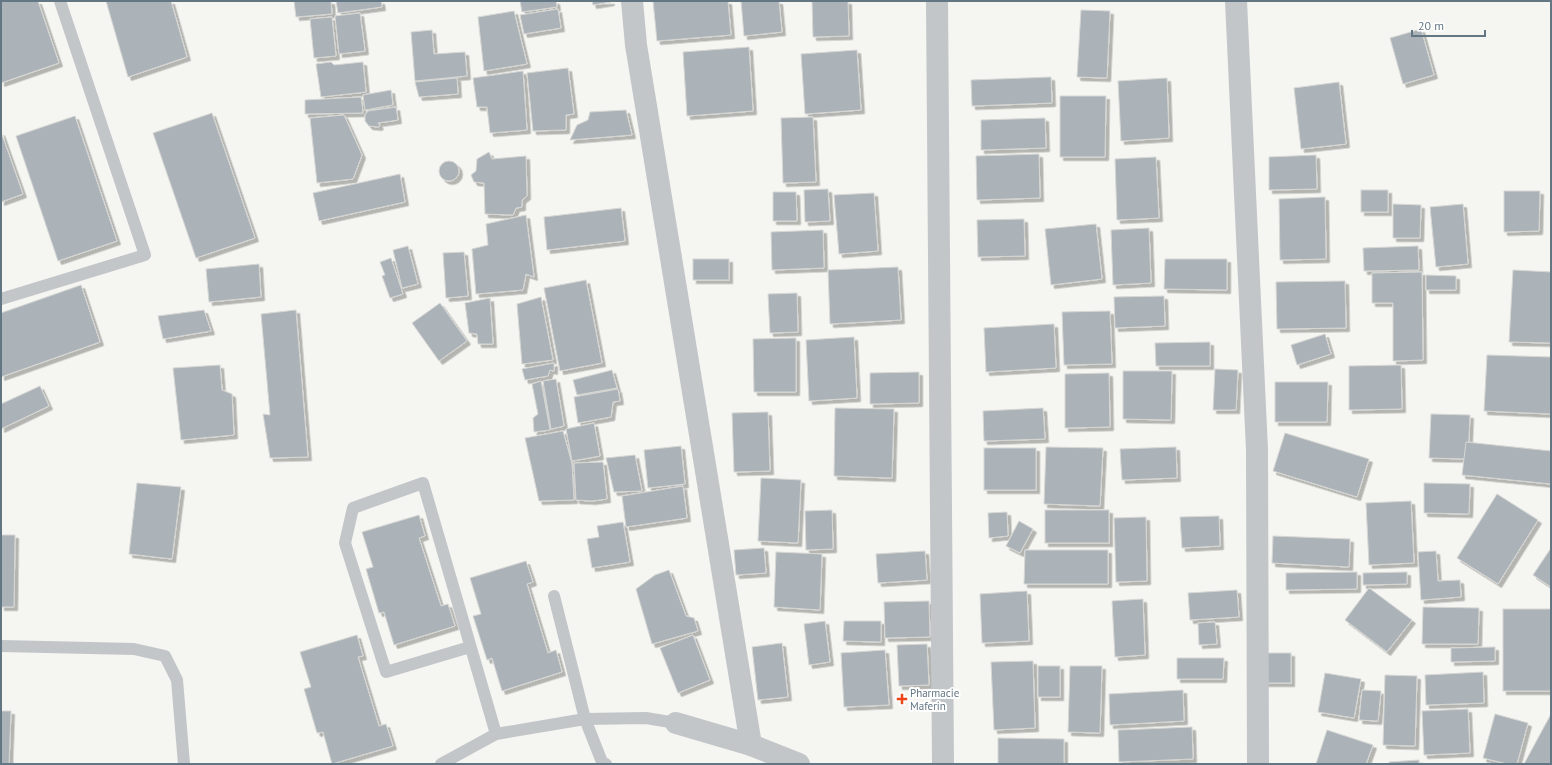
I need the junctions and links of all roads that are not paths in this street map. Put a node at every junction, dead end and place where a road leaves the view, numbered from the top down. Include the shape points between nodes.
1 (60, 1) edge
2 (632, 1) edge
3 (937, 1) edge
4 (1236, 1) edge
5 (1, 299) edge
6 (554, 596) dead end
7 (1, 646) edge
8 (470, 647) junction
9 (585, 719) junction
10 (676, 723) joint
11 (496, 734) junction
12 (751, 745) junction
13 (184, 764) edge
14 (441, 764) edge
15 (606, 764) edge
16 (799, 764) edge
17 (943, 764) edge
18 (1258, 764) edge

1 - 5 lane via 145,255
2 - 12 street via 636,45
3 - 17 street
4 - 18 street via 1257,450
6 - 9 lane
7 - 13 lane via 134,648 165,656 177,680
8 - 8 lane via 423,483 353,508 345,543 386,672
8 - 11 lane
9 - 10 lane via 646,718
9 - 11 lane
9 - 15 lane via 602,762
10 - 12 street
11 - 14 lane
12 - 16 street

